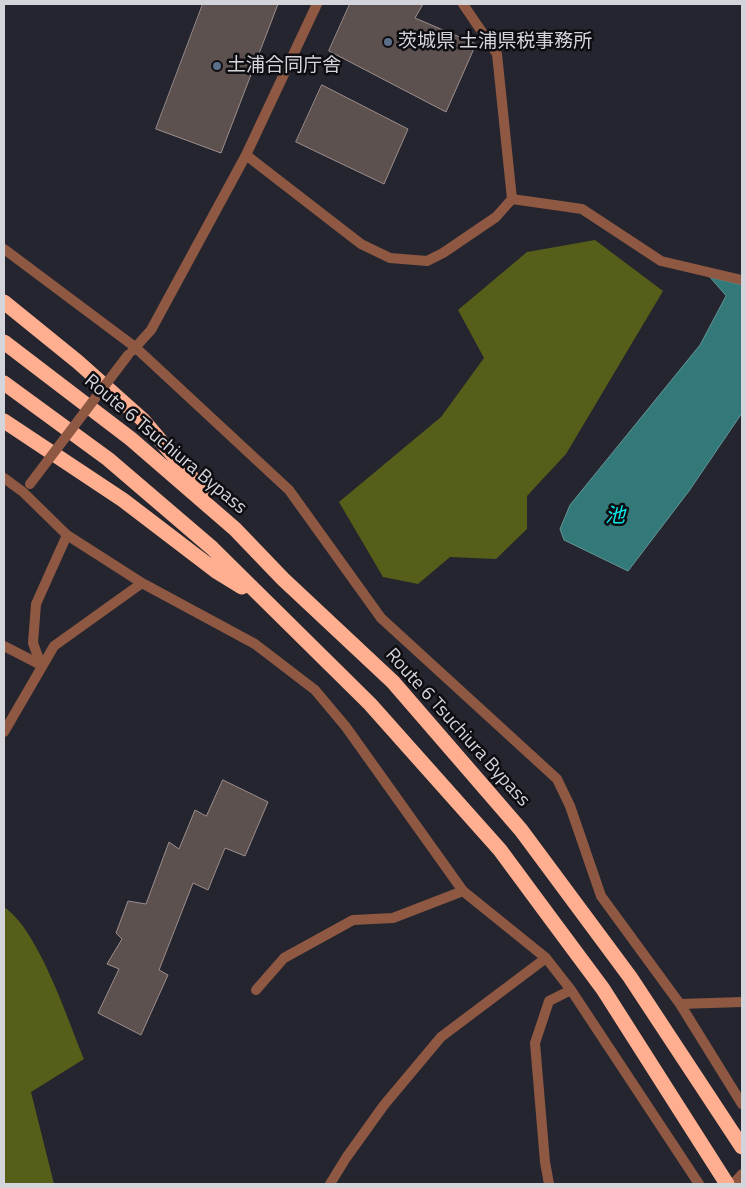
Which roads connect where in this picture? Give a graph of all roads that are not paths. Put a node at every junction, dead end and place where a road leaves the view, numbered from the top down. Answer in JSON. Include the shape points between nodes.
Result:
{"nodes":[{"id":1,"x":317,"y":4,"type":"edge"},
{"id":2,"x":463,"y":4,"type":"edge"},
{"id":3,"x":246,"y":155,"type":"junction"},
{"id":4,"x":512,"y":199,"type":"junction"},
{"id":5,"x":4,"y":249,"type":"edge"},
{"id":6,"x":742,"y":280,"type":"edge"},
{"id":7,"x":4,"y":302,"type":"edge"},
{"id":8,"x":4,"y":342,"type":"edge"},
{"id":9,"x":135,"y":347,"type":"junction"},
{"id":10,"x":4,"y":382,"type":"edge"},
{"id":11,"x":4,"y":421,"type":"edge"},
{"id":12,"x":4,"y":478,"type":"edge"},
{"id":13,"x":27,"y":488,"type":"junction"},
{"id":14,"x":234,"y":529,"type":"junction"},
{"id":15,"x":67,"y":535,"type":"junction"},
{"id":16,"x":142,"y":583,"type":"junction"},
{"id":17,"x":260,"y":598,"type":"junction"},
{"id":18,"x":4,"y":646,"type":"edge"},
{"id":19,"x":40,"y":665,"type":"junction"},
{"id":20,"x":4,"y":732,"type":"edge"},
{"id":21,"x":464,"y":891,"type":"junction"},
{"id":22,"x":546,"y":958,"type":"junction"},
{"id":23,"x":256,"y":990,"type":"dead end"},
{"id":24,"x":571,"y":990,"type":"junction"},
{"id":25,"x":742,"y":1002,"type":"edge"},
{"id":26,"x":680,"y":1004,"type":"junction"},
{"id":27,"x":742,"y":1104,"type":"edge"},
{"id":28,"x":742,"y":1147,"type":"edge"},
{"id":29,"x":742,"y":1174,"type":"edge"},
{"id":30,"x":330,"y":1184,"type":"edge"},
{"id":31,"x":549,"y":1184,"type":"edge"},
{"id":32,"x":699,"y":1184,"type":"edge"},
{"id":33,"x":727,"y":1184,"type":"edge"},
{"id":34,"x":733,"y":1184,"type":"edge"}],
"edges":[{"from":1,"to":3,"type":"street"},
{"from":2,"to":4,"type":"street","via":[[498,54]]},
{"from":3,"to":4,"type":"street","via":[[361,244],[390,258],[427,261],[496,217]]},
{"from":3,"to":9,"type":"street","via":[[151,330]]},
{"from":4,"to":6,"type":"street","via":[[582,209],[661,261]]},
{"from":5,"to":9,"type":"street"},
{"from":7,"to":14,"type":"highway","via":[[143,420]]},
{"from":8,"to":14,"type":"highway","name":"Route 6 Tsuchiura Bypass","via":[[131,440]]},
{"from":9,"to":13,"type":"street","bridge":true},
{"from":9,"to":26,"type":"street","via":[[289,490],[381,618],[556,780],[570,806],[601,896]]},
{"from":10,"to":17,"type":"highway","via":[[108,459],[212,548]]},
{"from":11,"to":17,"type":"highway","via":[[123,500],[216,571]]},
{"from":12,"to":13,"type":"street"},
{"from":13,"to":15,"type":"street"},
{"from":14,"to":28,"type":"highway","name":"Route 6 Tsuchiura Bypass","via":[[393,682],[521,830],[630,977]]},
{"from":15,"to":16,"type":"street"},
{"from":15,"to":19,"type":"street","via":[[36,604],[33,643]]},
{"from":16,"to":19,"type":"street","via":[[54,646]]},
{"from":16,"to":21,"type":"street","via":[[255,644],[315,690]]},
{"from":17,"to":33,"type":"highway","via":[[370,704],[500,850],[603,989]]},
{"from":18,"to":19,"type":"street"},
{"from":19,"to":20,"type":"street"},
{"from":21,"to":22,"type":"street"},
{"from":21,"to":23,"type":"street","via":[[393,918],[353,920],[284,958]]},
{"from":22,"to":24,"type":"street"},
{"from":22,"to":30,"type":"street","via":[[441,1037],[384,1106]]},
{"from":24,"to":31,"type":"street","via":[[548,1001],[535,1043]]},
{"from":24,"to":32,"type":"street"},
{"from":25,"to":26,"type":"street"},
{"from":26,"to":27,"type":"street"},
{"from":29,"to":34,"type":"street"}]}
